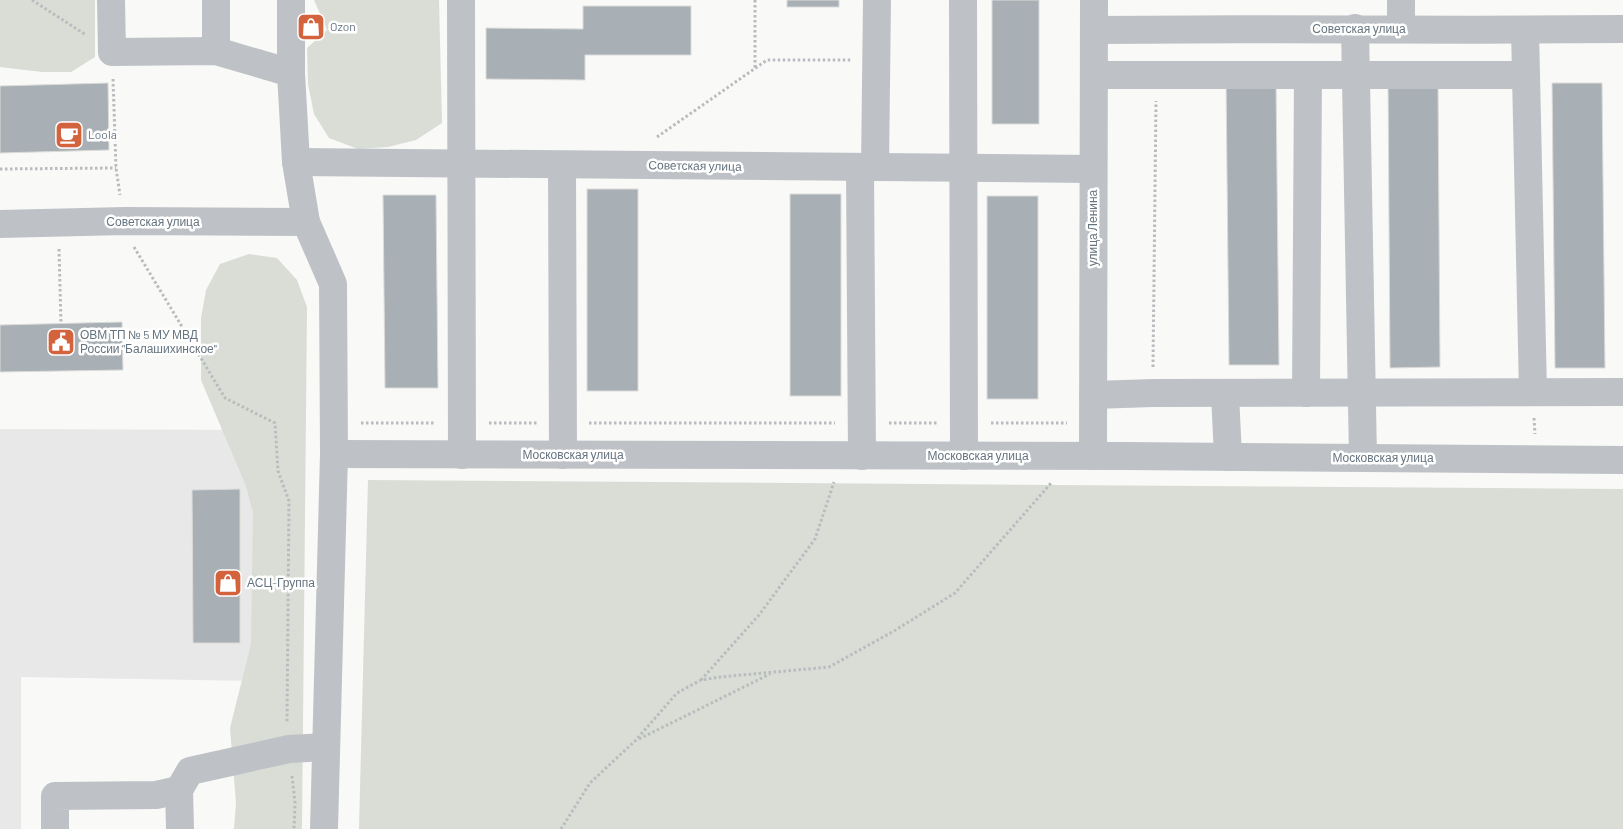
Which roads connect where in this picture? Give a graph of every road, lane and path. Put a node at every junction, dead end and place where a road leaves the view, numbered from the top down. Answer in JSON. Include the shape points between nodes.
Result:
{"nodes":[{"id":1,"x":32,"y":0,"type":"edge"},
{"id":2,"x":111,"y":0,"type":"edge"},
{"id":3,"x":216,"y":0,"type":"edge"},
{"id":4,"x":291,"y":0,"type":"edge"},
{"id":5,"x":461,"y":0,"type":"edge"},
{"id":6,"x":755,"y":0,"type":"edge"},
{"id":7,"x":877,"y":0,"type":"edge"},
{"id":8,"x":963,"y":0,"type":"edge"},
{"id":9,"x":1094,"y":0,"type":"edge"},
{"id":10,"x":1401,"y":0,"type":"edge"},
{"id":11,"x":1355,"y":28,"type":"junction"},
{"id":12,"x":1401,"y":29,"type":"junction"},
{"id":13,"x":1623,"y":29,"type":"edge"},
{"id":14,"x":1095,"y":30,"type":"junction"},
{"id":15,"x":1525,"y":30,"type":"junction"},
{"id":16,"x":216,"y":51,"type":"junction"},
{"id":17,"x":112,"y":52,"type":"junction"},
{"id":18,"x":877,"y":60,"type":"junction"},
{"id":19,"x":755,"y":68,"type":"junction"},
{"id":20,"x":292,"y":73,"type":"junction"},
{"id":21,"x":1355,"y":74,"type":"junction"},
{"id":22,"x":1094,"y":75,"type":"junction"},
{"id":23,"x":1156,"y":75,"type":"junction"},
{"id":24,"x":1308,"y":75,"type":"junction"},
{"id":25,"x":1526,"y":75,"type":"junction"},
{"id":26,"x":650,"y":142,"type":"dead end"},
{"id":27,"x":296,"y":162,"type":"junction"},
{"id":28,"x":461,"y":164,"type":"junction"},
{"id":29,"x":562,"y":164,"type":"junction"},
{"id":30,"x":868,"y":167,"type":"junction"},
{"id":31,"x":116,"y":168,"type":"junction"},
{"id":32,"x":962,"y":168,"type":"junction"},
{"id":33,"x":0,"y":169,"type":"edge"},
{"id":34,"x":1093,"y":169,"type":"junction"},
{"id":35,"x":125,"y":221,"type":"junction"},
{"id":36,"x":306,"y":222,"type":"junction"},
{"id":37,"x":0,"y":224,"type":"edge"},
{"id":38,"x":59,"y":249,"type":"dead end"},
{"id":39,"x":61,"y":324,"type":"dead end"},
{"id":40,"x":1533,"y":392,"type":"junction"},
{"id":41,"x":1623,"y":392,"type":"edge"},
{"id":42,"x":1153,"y":393,"type":"junction"},
{"id":43,"x":1306,"y":393,"type":"junction"},
{"id":44,"x":1361,"y":393,"type":"junction"},
{"id":45,"x":1225,"y":394,"type":"junction"},
{"id":46,"x":1093,"y":396,"type":"junction"},
{"id":47,"x":354,"y":423,"type":"dead end"},
{"id":48,"x":461,"y":423,"type":"junction"},
{"id":49,"x":563,"y":423,"type":"junction"},
{"id":50,"x":862,"y":423,"type":"junction"},
{"id":51,"x":964,"y":423,"type":"junction"},
{"id":52,"x":1093,"y":423,"type":"junction"},
{"id":53,"x":334,"y":454,"type":"junction"},
{"id":54,"x":462,"y":455,"type":"junction"},
{"id":55,"x":563,"y":455,"type":"junction"},
{"id":56,"x":852,"y":456,"type":"junction"},
{"id":57,"x":964,"y":456,"type":"junction"},
{"id":58,"x":1081,"y":456,"type":"junction"},
{"id":59,"x":1228,"y":457,"type":"junction"},
{"id":60,"x":1363,"y":458,"type":"junction"},
{"id":61,"x":1536,"y":459,"type":"junction"},
{"id":62,"x":1623,"y":460,"type":"edge"},
{"id":63,"x":772,"y":673,"type":"junction"},
{"id":64,"x":701,"y":680,"type":"junction"},
{"id":65,"x":636,"y":740,"type":"junction"},
{"id":66,"x":326,"y":748,"type":"junction"},
{"id":67,"x":289,"y":749,"type":"junction"},
{"id":68,"x":179,"y":790,"type":"junction"},
{"id":69,"x":54,"y":829,"type":"edge"},
{"id":70,"x":180,"y":829,"type":"edge"},
{"id":71,"x":294,"y":829,"type":"edge"},
{"id":72,"x":324,"y":829,"type":"edge"},
{"id":73,"x":561,"y":829,"type":"edge"}],
"edges":[{"from":1,"to":17,"type":"path"},
{"from":2,"to":17,"type":"street"},
{"from":3,"to":16,"type":"street"},
{"from":4,"to":20,"type":"street"},
{"from":5,"to":28,"type":"street"},
{"from":6,"to":19,"type":"path"},
{"from":7,"to":18,"type":"street"},
{"from":8,"to":32,"type":"street"},
{"from":9,"to":14,"type":"street","name":"улица Ленина"},
{"from":10,"to":12,"type":"street"},
{"from":11,"to":12,"type":"street","name":"Советская улица"},
{"from":11,"to":14,"type":"street","name":"Советская улица"},
{"from":11,"to":21,"type":"street"},
{"from":12,"to":15,"type":"street","name":"Советская улица"},
{"from":13,"to":15,"type":"street","name":"Советская улица"},
{"from":14,"to":22,"type":"street","name":"улица Ленина"},
{"from":15,"to":25,"type":"street"},
{"from":16,"to":17,"type":"street"},
{"from":16,"to":20,"type":"street"},
{"from":17,"to":31,"type":"path"},
{"from":18,"to":19,"type":"path","via":[[767,60]]},
{"from":18,"to":30,"type":"street"},
{"from":19,"to":26,"type":"path"},
{"from":20,"to":27,"type":"street"},
{"from":21,"to":24,"type":"street"},
{"from":21,"to":25,"type":"street"},
{"from":21,"to":44,"type":"street"},
{"from":22,"to":23,"type":"street"},
{"from":22,"to":34,"type":"street","name":"улица Ленина"},
{"from":23,"to":24,"type":"street"},
{"from":23,"to":42,"type":"path"},
{"from":24,"to":43,"type":"street"},
{"from":25,"to":40,"type":"street"},
{"from":27,"to":28,"type":"street","name":"Советская улица"},
{"from":27,"to":36,"type":"street"},
{"from":28,"to":29,"type":"street","name":"Советская улица"},
{"from":28,"to":48,"type":"street"},
{"from":29,"to":30,"type":"street","name":"Советская улица"},
{"from":29,"to":49,"type":"street"},
{"from":30,"to":32,"type":"street","name":"Советская улица"},
{"from":30,"to":50,"type":"street"},
{"from":31,"to":33,"type":"path"},
{"from":31,"to":35,"type":"path"},
{"from":32,"to":34,"type":"street","name":"Советская улица"},
{"from":32,"to":51,"type":"street"},
{"from":34,"to":46,"type":"street","name":"улица Ленина"},
{"from":35,"to":36,"type":"street","name":"Советская улица"},
{"from":35,"to":37,"type":"street","name":"Советская улица"},
{"from":35,"to":67,"type":"path","via":[[134,247],[225,398],[275,423],[278,471],[289,501],[286,713]]},
{"from":36,"to":53,"type":"street","via":[[333,284]]},
{"from":38,"to":39,"type":"path"},
{"from":40,"to":41,"type":"street"},
{"from":40,"to":44,"type":"street"},
{"from":40,"to":61,"type":"path"},
{"from":42,"to":45,"type":"street"},
{"from":42,"to":46,"type":"street"},
{"from":43,"to":44,"type":"street"},
{"from":43,"to":45,"type":"street"},
{"from":44,"to":60,"type":"street"},
{"from":45,"to":59,"type":"street"},
{"from":46,"to":52,"type":"street","name":"улица Ленина"},
{"from":47,"to":48,"type":"path"},
{"from":48,"to":49,"type":"path"},
{"from":48,"to":54,"type":"street"},
{"from":49,"to":50,"type":"path"},
{"from":49,"to":55,"type":"street"},
{"from":50,"to":51,"type":"path"},
{"from":50,"to":56,"type":"street"},
{"from":51,"to":52,"type":"path"},
{"from":51,"to":57,"type":"street"},
{"from":52,"to":58,"type":"street","name":"улица Ленина"},
{"from":53,"to":54,"type":"street","name":"Московская улица"},
{"from":53,"to":66,"type":"street"},
{"from":54,"to":55,"type":"street","name":"Московская улица"},
{"from":55,"to":56,"type":"street","name":"Московская улица"},
{"from":56,"to":57,"type":"street","name":"Московская улица"},
{"from":56,"to":64,"type":"path","via":[[815,539],[759,615]]},
{"from":57,"to":58,"type":"street","name":"Московская улица"},
{"from":58,"to":59,"type":"street","name":"Московская улица"},
{"from":58,"to":63,"type":"path","via":[[1045,491],[955,593],[829,667]]},
{"from":59,"to":60,"type":"street","name":"Московская улица"},
{"from":60,"to":61,"type":"street","name":"Московская улица"},
{"from":61,"to":62,"type":"street","name":"Московская улица"},
{"from":63,"to":64,"type":"path"},
{"from":63,"to":65,"type":"path"},
{"from":64,"to":65,"type":"path","via":[[677,693]]},
{"from":65,"to":73,"type":"path","via":[[590,783]]},
{"from":66,"to":67,"type":"street"},
{"from":66,"to":72,"type":"street"},
{"from":67,"to":68,"type":"street","via":[[190,772]]},
{"from":67,"to":71,"type":"path","via":[[295,803]]},
{"from":68,"to":69,"type":"street","via":[[156,795],[54,796]]},
{"from":68,"to":70,"type":"street"}]}
